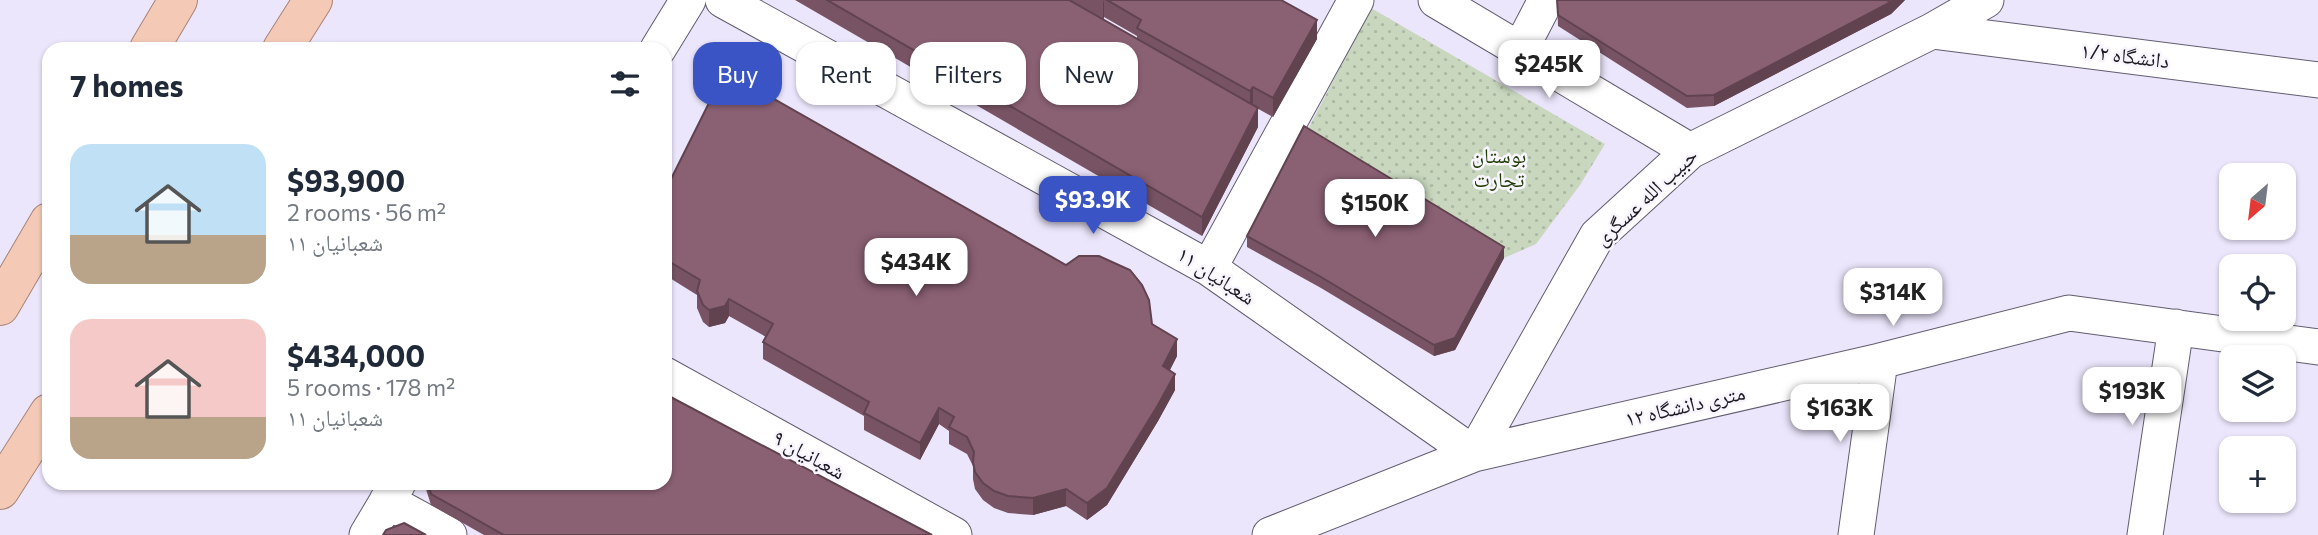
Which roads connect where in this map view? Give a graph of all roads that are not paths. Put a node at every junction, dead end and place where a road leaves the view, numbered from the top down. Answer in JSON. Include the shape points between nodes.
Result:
{"nodes":[{"id":1,"x":178,"y":0,"type":"edge"},
{"id":2,"x":313,"y":0,"type":"edge"},
{"id":3,"x":688,"y":0,"type":"edge"},
{"id":4,"x":723,"y":0,"type":"edge"},
{"id":5,"x":1356,"y":0,"type":"edge"},
{"id":6,"x":1436,"y":0,"type":"edge"},
{"id":7,"x":1546,"y":0,"type":"edge"},
{"id":8,"x":1986,"y":0,"type":"edge"},
{"id":9,"x":1932,"y":31,"type":"junction"},
{"id":10,"x":153,"y":42,"type":"edge"},
{"id":11,"x":286,"y":42,"type":"edge"},
{"id":12,"x":662,"y":42,"type":"edge"},
{"id":13,"x":1520,"y":50,"type":"junction"},
{"id":14,"x":2318,"y":80,"type":"edge"},
{"id":15,"x":1690,"y":151,"type":"junction"},
{"id":16,"x":42,"y":234,"type":"edge"},
{"id":17,"x":1209,"y":268,"type":"junction"},
{"id":18,"x":0,"y":306,"type":"edge"},
{"id":19,"x":2176,"y":327,"type":"junction"},
{"id":20,"x":2318,"y":347,"type":"edge"},
{"id":21,"x":1880,"y":360,"type":"junction"},
{"id":22,"x":672,"y":379,"type":"edge"},
{"id":23,"x":42,"y":425,"type":"edge"},
{"id":24,"x":1474,"y":454,"type":"junction"},
{"id":25,"x":0,"y":490,"type":"edge"},
{"id":26,"x":393,"y":492,"type":"edge"},
{"id":27,"x":367,"y":535,"type":"edge"},
{"id":28,"x":449,"y":535,"type":"edge"},
{"id":29,"x":954,"y":535,"type":"edge"},
{"id":30,"x":1270,"y":535,"type":"edge"},
{"id":31,"x":1856,"y":535,"type":"edge"},
{"id":32,"x":2145,"y":535,"type":"edge"}],
"edges":[{"from":1,"to":10,"type":"highway"},
{"from":2,"to":11,"type":"highway"},
{"from":3,"to":12,"type":"street"},
{"from":4,"to":17,"type":"street","name":"شعبانیان ۱۱"},
{"from":5,"to":17,"type":"street"},
{"from":6,"to":13,"type":"street"},
{"from":7,"to":13,"type":"street"},
{"from":8,"to":9,"type":"street","name":"حبیب الله عسگری"},
{"from":9,"to":14,"type":"street","name":"دانشگاه ۱/۲"},
{"from":9,"to":15,"type":"street","name":"حبیب الله عسگری"},
{"from":13,"to":15,"type":"street"},
{"from":15,"to":24,"type":"street","name":"حبیب الله عسگری","via":[[1597,236]]},
{"from":16,"to":18,"type":"highway"},
{"from":17,"to":24,"type":"street","name":"شعبانیان ۱۱"},
{"from":19,"to":20,"type":"street","name":"۱۲ متری دانشگاه"},
{"from":19,"to":21,"type":"street","name":"۱۲ متری دانشگاه","via":[[2069,313]]},
{"from":19,"to":32,"type":"street"},
{"from":21,"to":24,"type":"street","name":"۱۲ متری دانشگاه"},
{"from":21,"to":31,"type":"street"},
{"from":22,"to":29,"type":"street","name":"شعبانیان ۹"},
{"from":23,"to":25,"type":"highway"},
{"from":24,"to":30,"type":"street","name":"۱۲ متری دانشگاه"},
{"from":26,"to":27,"type":"street"},
{"from":26,"to":28,"type":"street"}]}
